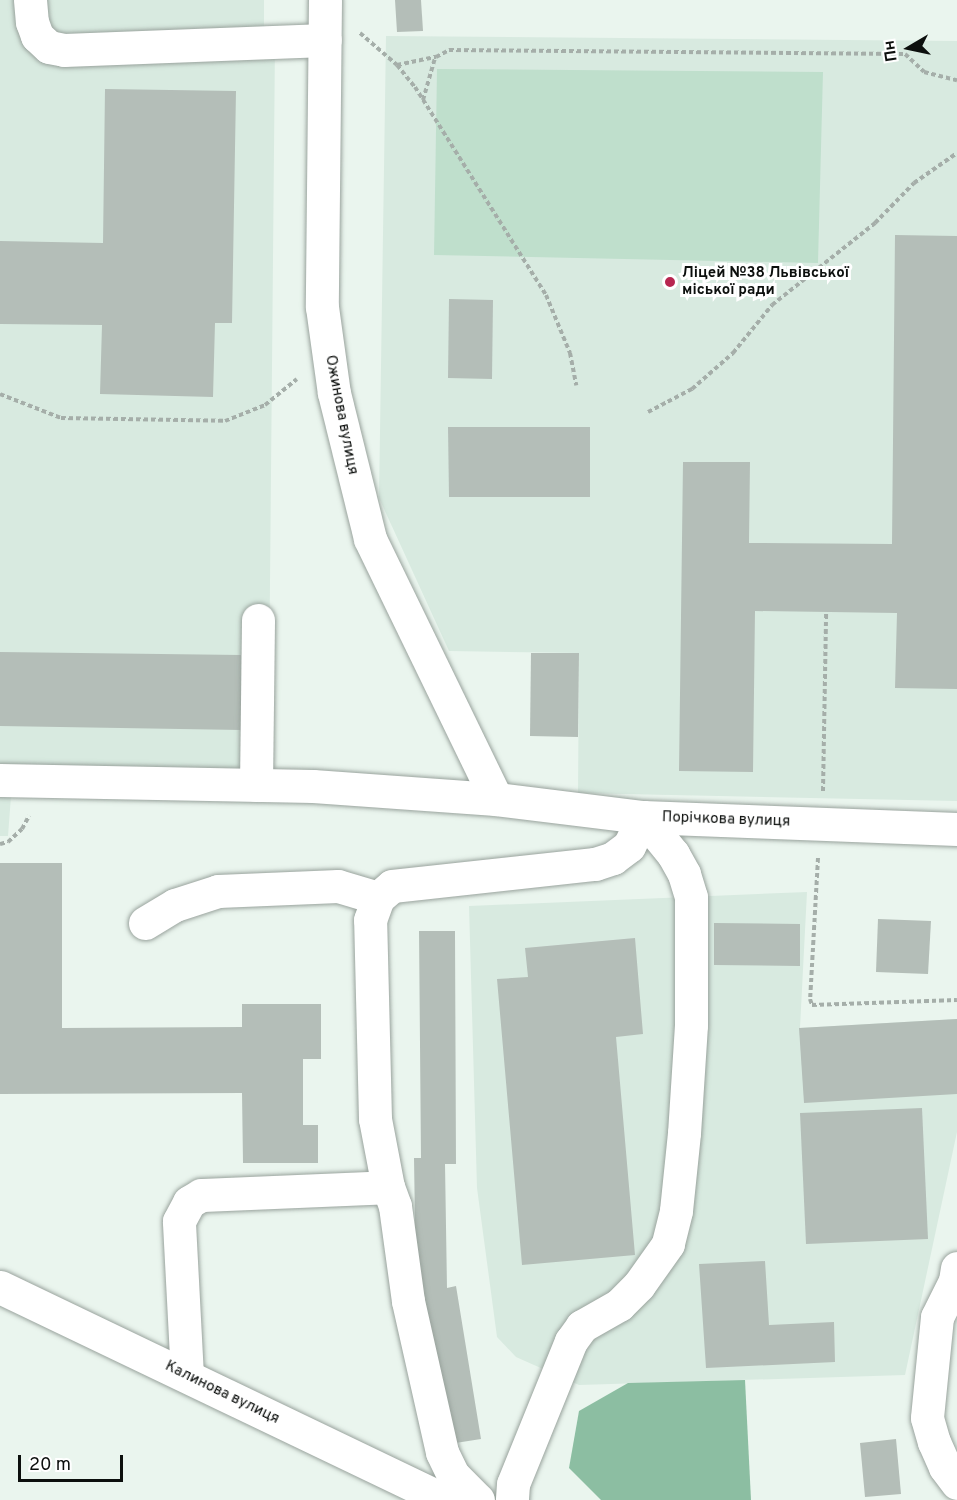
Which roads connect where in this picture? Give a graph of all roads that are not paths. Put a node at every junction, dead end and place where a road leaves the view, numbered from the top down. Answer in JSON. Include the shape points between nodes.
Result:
{"nodes":[{"id":1,"x":30,"y":0,"type":"edge"},
{"id":2,"x":325,"y":3,"type":"edge"},
{"id":3,"x":325,"y":40,"type":"junction"},
{"id":4,"x":258,"y":620,"type":"dead end"},
{"id":5,"x":0,"y":780,"type":"edge"},
{"id":6,"x":256,"y":785,"type":"junction"},
{"id":7,"x":496,"y":799,"type":"junction"},
{"id":8,"x":643,"y":817,"type":"junction"},
{"id":9,"x":957,"y":829,"type":"edge"},
{"id":10,"x":378,"y":898,"type":"junction"},
{"id":11,"x":146,"y":923,"type":"dead end"},
{"id":12,"x":388,"y":1187,"type":"junction"},
{"id":13,"x":956,"y":1277,"type":"edge"},
{"id":14,"x":0,"y":1287,"type":"edge"},
{"id":15,"x":187,"y":1377,"type":"junction"},
{"id":16,"x":957,"y":1483,"type":"edge"},
{"id":17,"x":444,"y":1500,"type":"edge"},
{"id":18,"x":478,"y":1500,"type":"edge"},
{"id":19,"x":512,"y":1500,"type":"edge"}],
"edges":[{"from":1,"to":3,"type":"street","via":[[37,36],[49,47],[64,50]]},
{"from":2,"to":3,"type":"street","name":"Ожинова вулиця"},
{"from":3,"to":7,"type":"street","name":"Ожинова вулиця","via":[[322,307],[337,404],[370,539]]},
{"from":4,"to":6,"type":"street"},
{"from":5,"to":6,"type":"street","name":"Порічкова вулиця"},
{"from":6,"to":7,"type":"street","name":"Порічкова вулиця"},
{"from":7,"to":8,"type":"street","name":"Порічкова вулиця"},
{"from":8,"to":9,"type":"street","name":"Порічкова вулиця"},
{"from":8,"to":10,"type":"street","via":[[629,846],[613,858],[595,864],[392,885]]},
{"from":8,"to":19,"type":"street","via":[[673,854],[691,897],[692,1025],[675,1210],[668,1244],[639,1285],[619,1305],[582,1326],[571,1341],[513,1484]]},
{"from":10,"to":11,"type":"street","via":[[338,886],[218,891],[174,905]]},
{"from":10,"to":12,"type":"street","via":[[370,920],[375,1119]]},
{"from":12,"to":15,"type":"street","via":[[201,1195],[189,1202],[178,1221]]},
{"from":12,"to":18,"type":"street","via":[[395,1206],[408,1301],[442,1452],[453,1475]]},
{"from":13,"to":16,"type":"street","via":[[937,1317],[927,1418],[933,1442]]},
{"from":14,"to":15,"type":"street","name":"Калинова вулиця"},
{"from":15,"to":17,"type":"street","name":"Калинова вулиця"}]}
